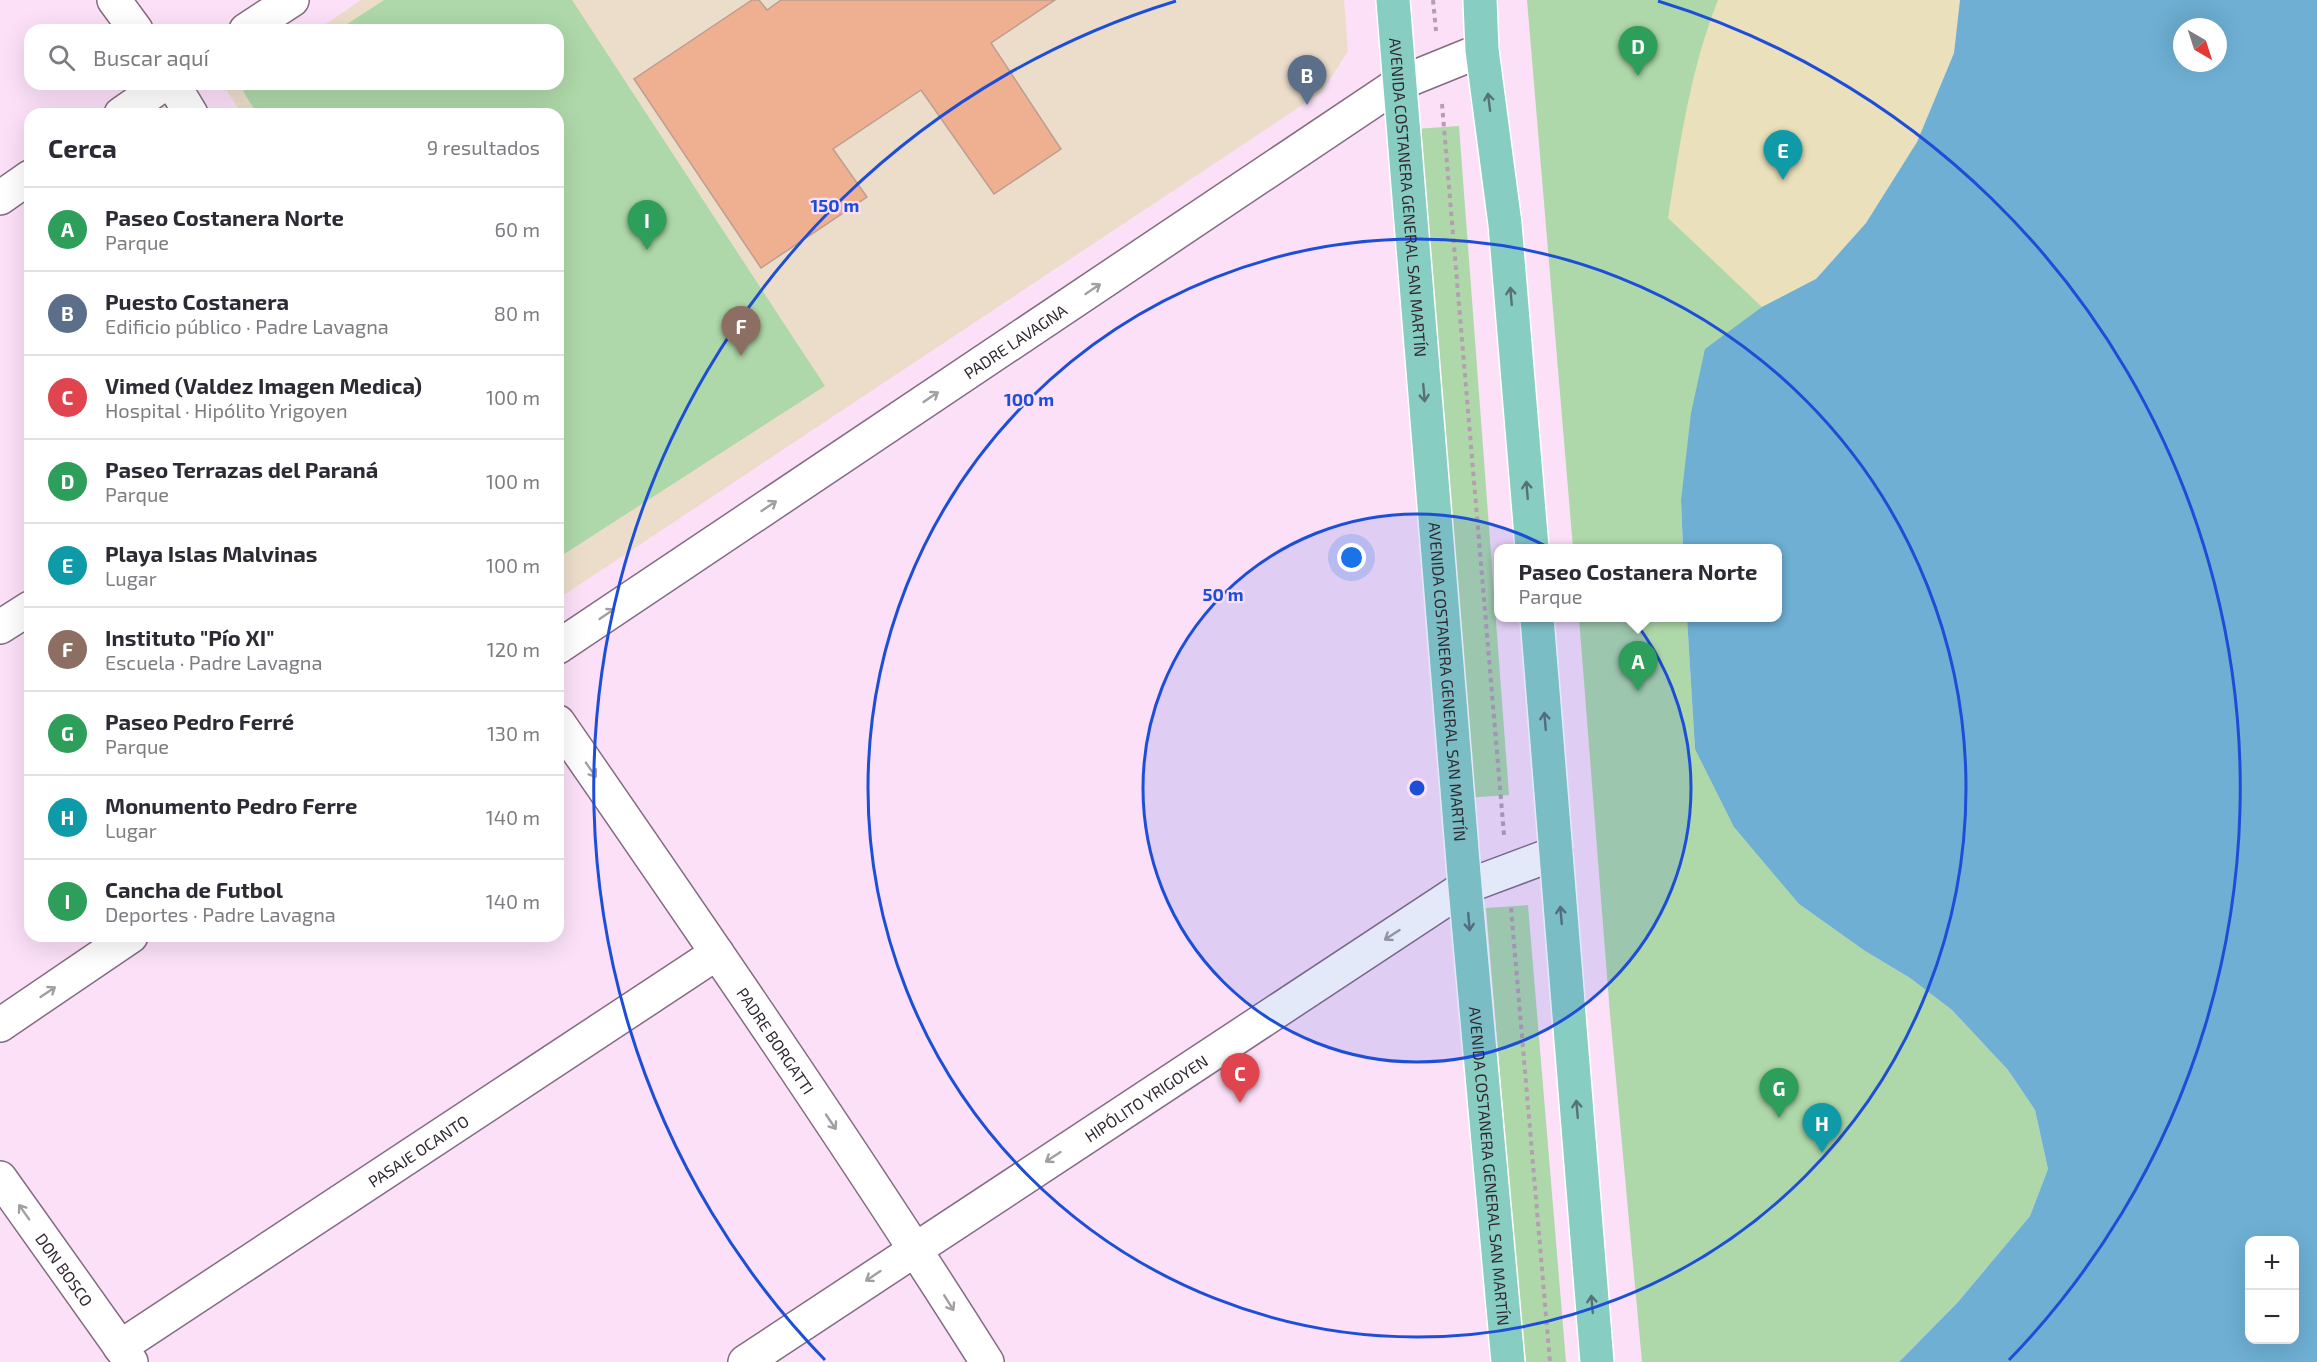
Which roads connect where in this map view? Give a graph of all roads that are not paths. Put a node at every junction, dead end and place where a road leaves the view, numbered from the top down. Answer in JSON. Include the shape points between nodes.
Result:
{"nodes":[{"id":1,"x":114,"y":0,"type":"edge"},
{"id":2,"x":292,"y":0,"type":"edge"},
{"id":3,"x":1393,"y":0,"type":"edge"},
{"id":4,"x":1480,"y":0,"type":"edge"},
{"id":5,"x":132,"y":24,"type":"edge"},
{"id":6,"x":255,"y":24,"type":"edge"},
{"id":7,"x":1482,"y":50,"type":"junction"},
{"id":8,"x":1398,"y":84,"type":"junction"},
{"id":9,"x":155,"y":90,"type":"edge"},
{"id":10,"x":177,"y":90,"type":"edge"},
{"id":11,"x":130,"y":108,"type":"edge"},
{"id":12,"x":187,"y":108,"type":"edge"},
{"id":13,"x":24,"y":181,"type":"edge"},
{"id":14,"x":0,"y":198,"type":"edge"},
{"id":15,"x":1532,"y":544,"type":"edge"},
{"id":16,"x":24,"y":612,"type":"edge"},
{"id":17,"x":1537,"y":622,"type":"edge"},
{"id":18,"x":0,"y":627,"type":"edge"},
{"id":19,"x":564,"y":643,"type":"edge"},
{"id":20,"x":564,"y":731,"type":"edge"},
{"id":21,"x":1556,"y":853,"type":"junction"},
{"id":22,"x":1465,"y":887,"type":"junction"},
{"id":23,"x":122,"y":942,"type":"edge"},
{"id":24,"x":717,"y":953,"type":"junction"},
{"id":25,"x":0,"y":1025,"type":"edge"},
{"id":26,"x":0,"y":1178,"type":"edge"},
{"id":27,"x":915,"y":1248,"type":"junction"},
{"id":28,"x":125,"y":1354,"type":"edge"},
{"id":29,"x":745,"y":1362,"type":"edge"},
{"id":30,"x":987,"y":1362,"type":"edge"},
{"id":31,"x":1508,"y":1362,"type":"edge"},
{"id":32,"x":1597,"y":1362,"type":"edge"}],
"edges":[{"from":1,"to":5,"type":"street"},
{"from":2,"to":6,"type":"street"},
{"from":3,"to":8,"type":"main road","name":"AVENIDA COSTANERA GENERAL SAN MARTÍN"},
{"from":4,"to":7,"type":"main road"},
{"from":7,"to":8,"type":"street","name":"PADRE LAVAGNA"},
{"from":15,"to":7,"type":"main road","one_way":true,"via":[[1505,224]]},
{"from":19,"to":8,"type":"street","name":"PADRE LAVAGNA","one_way":true},
{"from":8,"to":22,"type":"main road","name":"AVENIDA COSTANERA GENERAL SAN MARTÍN","one_way":true},
{"from":9,"to":11,"type":"street"},
{"from":10,"to":12,"type":"street"},
{"from":13,"to":14,"type":"street"},
{"from":16,"to":18,"type":"street"},
{"from":21,"to":17,"type":"main road","one_way":true},
{"from":20,"to":24,"type":"street","name":"PADRE BORGATTI","one_way":true},
{"from":21,"to":22,"type":"street","name":"HIPÓLITO YRIGOYEN"},
{"from":32,"to":21,"type":"main road","one_way":true},
{"from":22,"to":27,"type":"street","name":"HIPÓLITO YRIGOYEN","one_way":true},
{"from":22,"to":31,"type":"main road","name":"AVENIDA COSTANERA GENERAL SAN MARTÍN","one_way":true},
{"from":25,"to":23,"type":"street","one_way":true},
{"from":24,"to":27,"type":"street","name":"PADRE BORGATTI","one_way":true},
{"from":24,"to":28,"type":"street","name":"PASAJE OCANTO"},
{"from":28,"to":26,"type":"street","name":"DON BOSCO","one_way":true},
{"from":27,"to":29,"type":"street","name":"HIPÓLITO YRIGOYEN","one_way":true},
{"from":27,"to":30,"type":"street","name":"PADRE BORGATTI","one_way":true}]}
